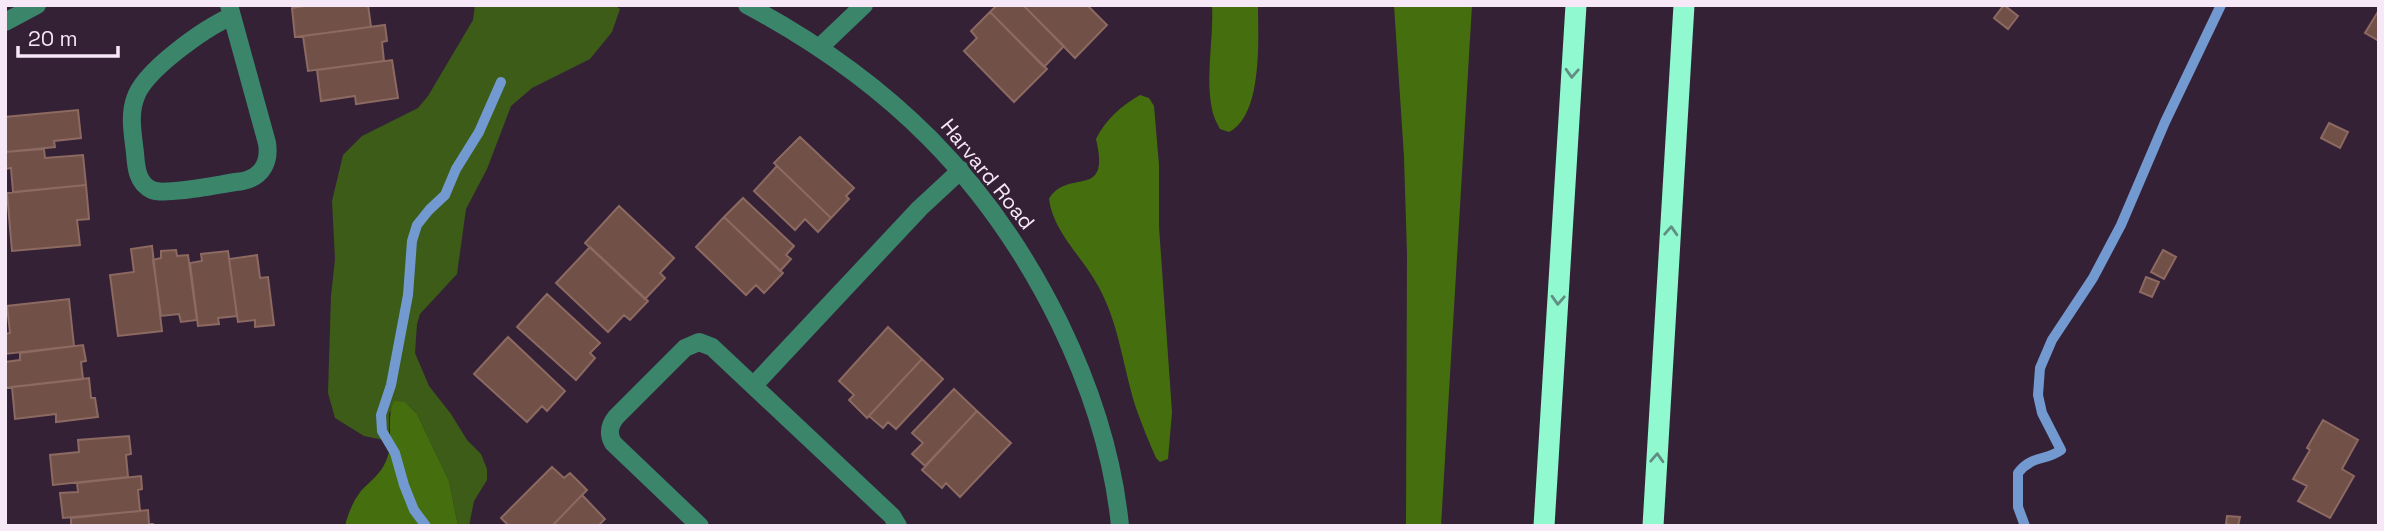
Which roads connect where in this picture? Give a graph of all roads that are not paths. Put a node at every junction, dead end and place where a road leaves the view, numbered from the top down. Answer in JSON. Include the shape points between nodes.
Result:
{"nodes":[{"id":1,"x":37,"y":5,"type":"edge"},
{"id":2,"x":747,"y":5,"type":"edge"},
{"id":3,"x":864,"y":5,"type":"edge"},
{"id":4,"x":1576,"y":5,"type":"edge"},
{"id":5,"x":1684,"y":5,"type":"edge"},
{"id":6,"x":230,"y":11,"type":"edge"},
{"id":7,"x":5,"y":22,"type":"edge"},
{"id":8,"x":820,"y":47,"type":"junction"},
{"id":9,"x":961,"y":170,"type":"junction"},
{"id":10,"x":754,"y":385,"type":"junction"},
{"id":11,"x":700,"y":526,"type":"edge"},
{"id":12,"x":898,"y":526,"type":"edge"},
{"id":13,"x":1120,"y":526,"type":"edge"},
{"id":14,"x":1544,"y":526,"type":"edge"},
{"id":15,"x":1653,"y":526,"type":"edge"}],
"edges":[{"from":1,"to":7,"type":"street"},
{"from":2,"to":8,"type":"street","name":"Harvard Road"},
{"from":3,"to":8,"type":"street"},
{"from":4,"to":14,"type":"highway","one_way":true},
{"from":15,"to":5,"type":"highway","one_way":true},
{"from":6,"to":6,"type":"street","via":[[267,144],[265,166],[243,181],[150,189],[137,169],[132,112],[138,91],[183,47]]},
{"from":8,"to":9,"type":"street","name":"Harvard Road","via":[[912,120]]},
{"from":9,"to":10,"type":"street"},
{"from":9,"to":13,"type":"street","name":"Harvard Road","via":[[1016,243],[1070,345],[1107,447]]},
{"from":10,"to":11,"type":"street","via":[[709,345],[695,342],[611,424],[613,443]]},
{"from":10,"to":12,"type":"street"}]}
